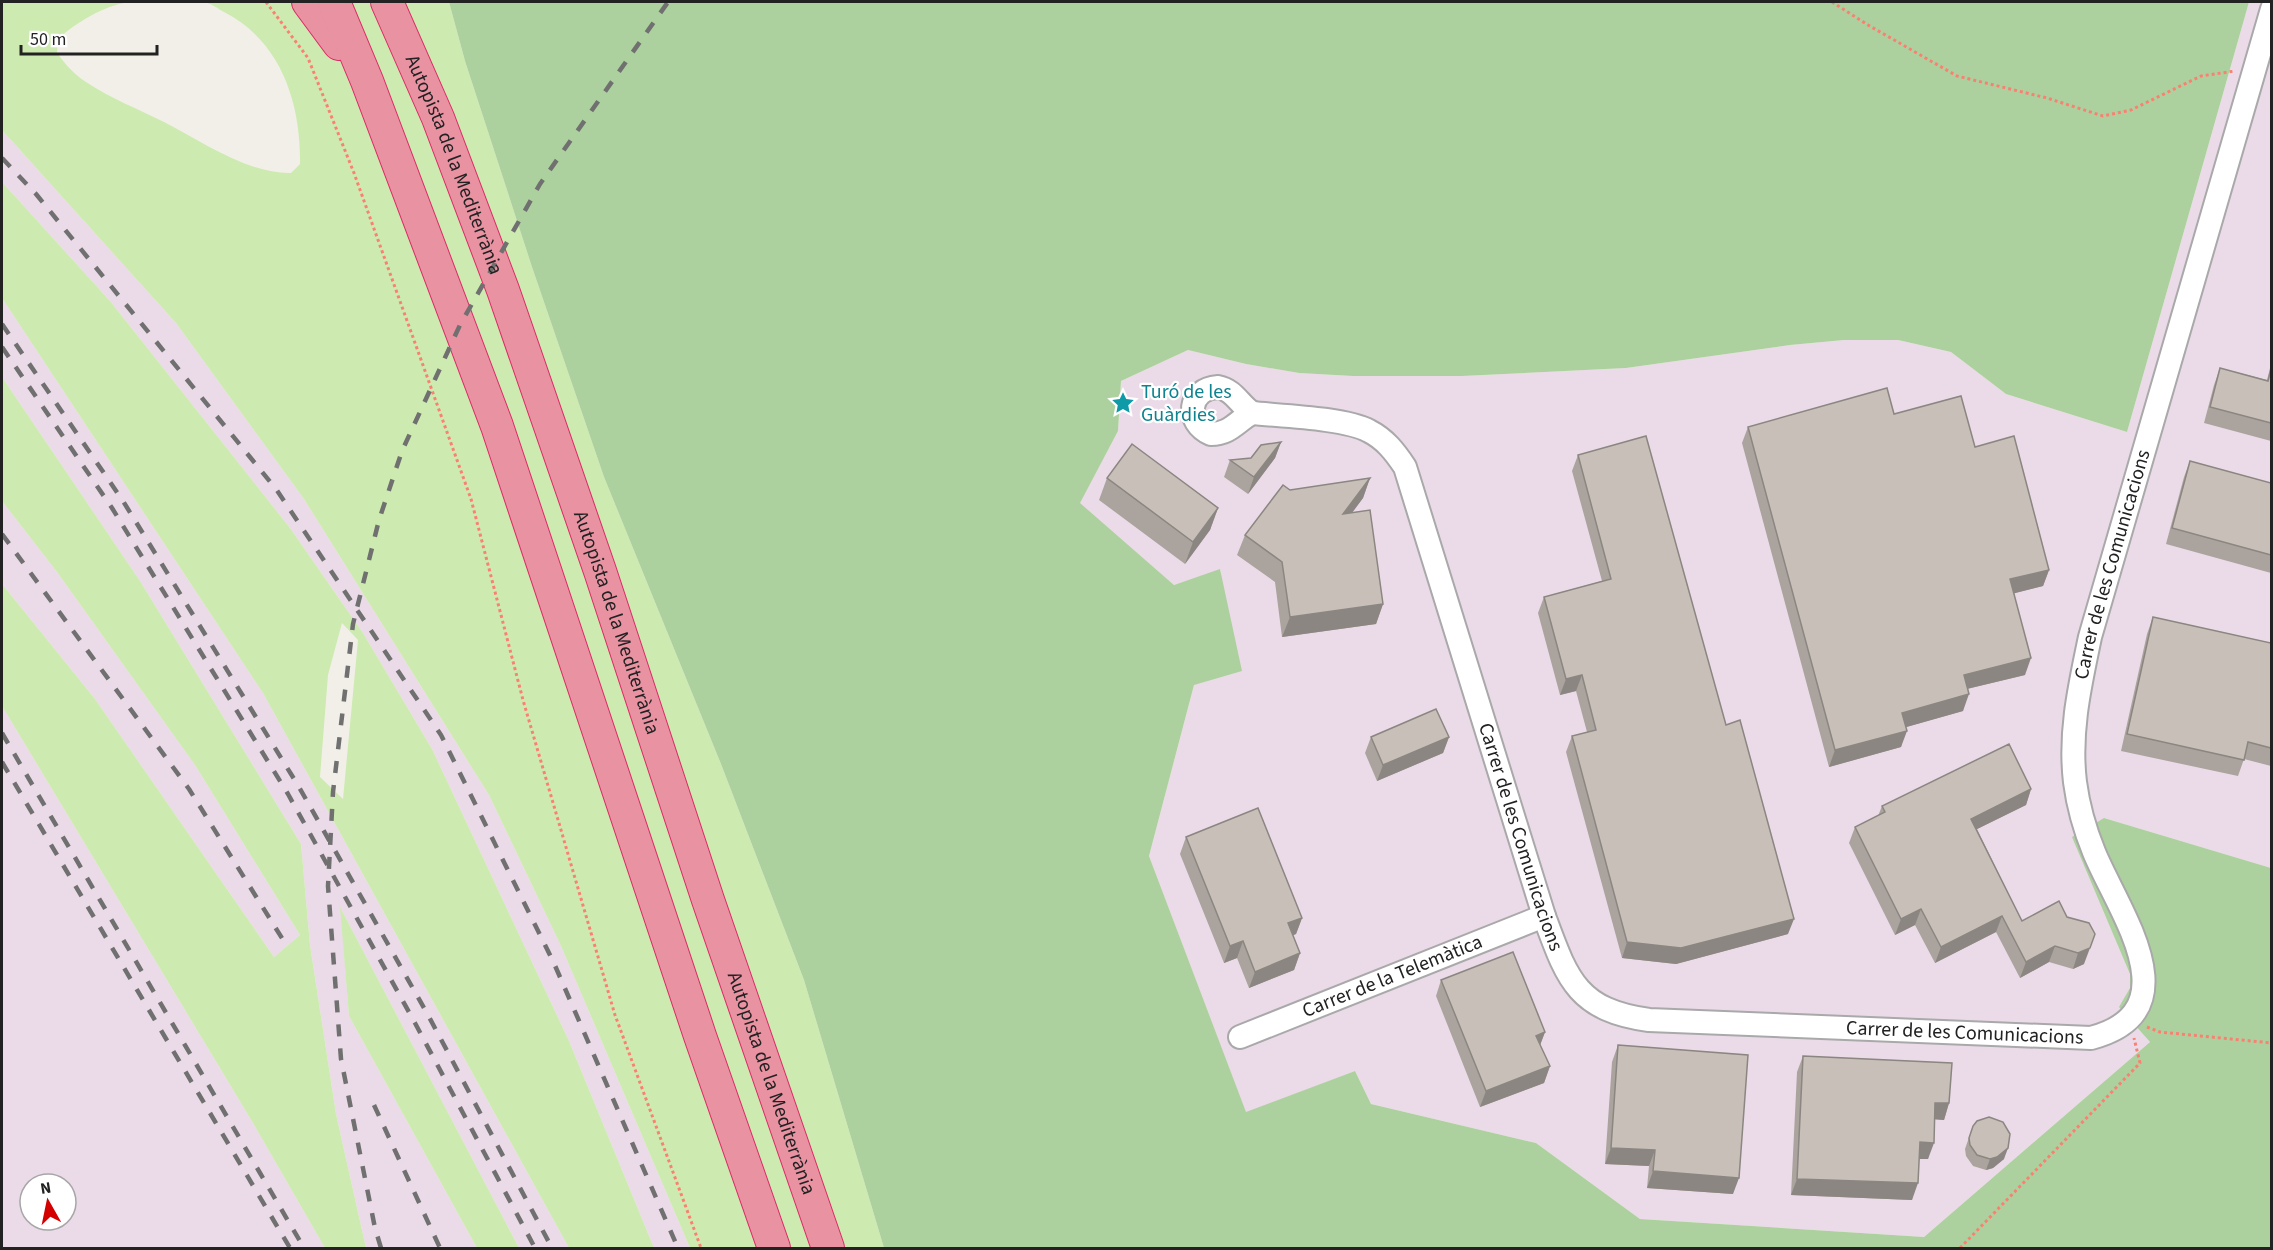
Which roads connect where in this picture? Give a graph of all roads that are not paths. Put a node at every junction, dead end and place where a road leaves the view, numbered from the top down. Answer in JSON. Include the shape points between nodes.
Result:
{"nodes":[{"id":1,"x":308,"y":2,"type":"edge"},
{"id":2,"x":334,"y":2,"type":"edge"},
{"id":3,"x":387,"y":2,"type":"edge"},
{"id":4,"x":402,"y":2,"type":"edge"},
{"id":5,"x":2271,"y":9,"type":"edge"},
{"id":6,"x":367,"y":81,"type":"junction"},
{"id":7,"x":438,"y":118,"type":"junction"},
{"id":8,"x":1252,"y":413,"type":"dead end"},
{"id":9,"x":1544,"y":916,"type":"junction"},
{"id":10,"x":1239,"y":1037,"type":"dead end"},
{"id":11,"x":774,"y":1248,"type":"edge"},
{"id":12,"x":828,"y":1248,"type":"edge"}],
"edges":[{"from":1,"to":6,"type":"highway"},
{"from":2,"to":6,"type":"highway"},
{"from":3,"to":7,"type":"highway","name":"Autopista de la Mediterrània"},
{"from":4,"to":7,"type":"highway"},
{"from":5,"to":9,"type":"street","name":"Carrer de les Comunicacions","via":[[2094,626],[2077,703],[2074,756],[2080,806],[2094,852],[2145,971],[2143,996],[2129,1019],[2119,1028],[2091,1038],[1633,1018],[1599,1006],[1573,983]]},
{"from":6,"to":11,"type":"highway","via":[[497,426]]},
{"from":7,"to":12,"type":"highway","name":"Autopista de la Mediterrània","via":[[503,290],[600,571]]},
{"from":8,"to":9,"type":"street","name":"Carrer de les Comunicacions","via":[[1366,429],[1394,450],[1405,467]]},
{"from":9,"to":10,"type":"street","name":"Carrer de la Telemàtica"}]}
